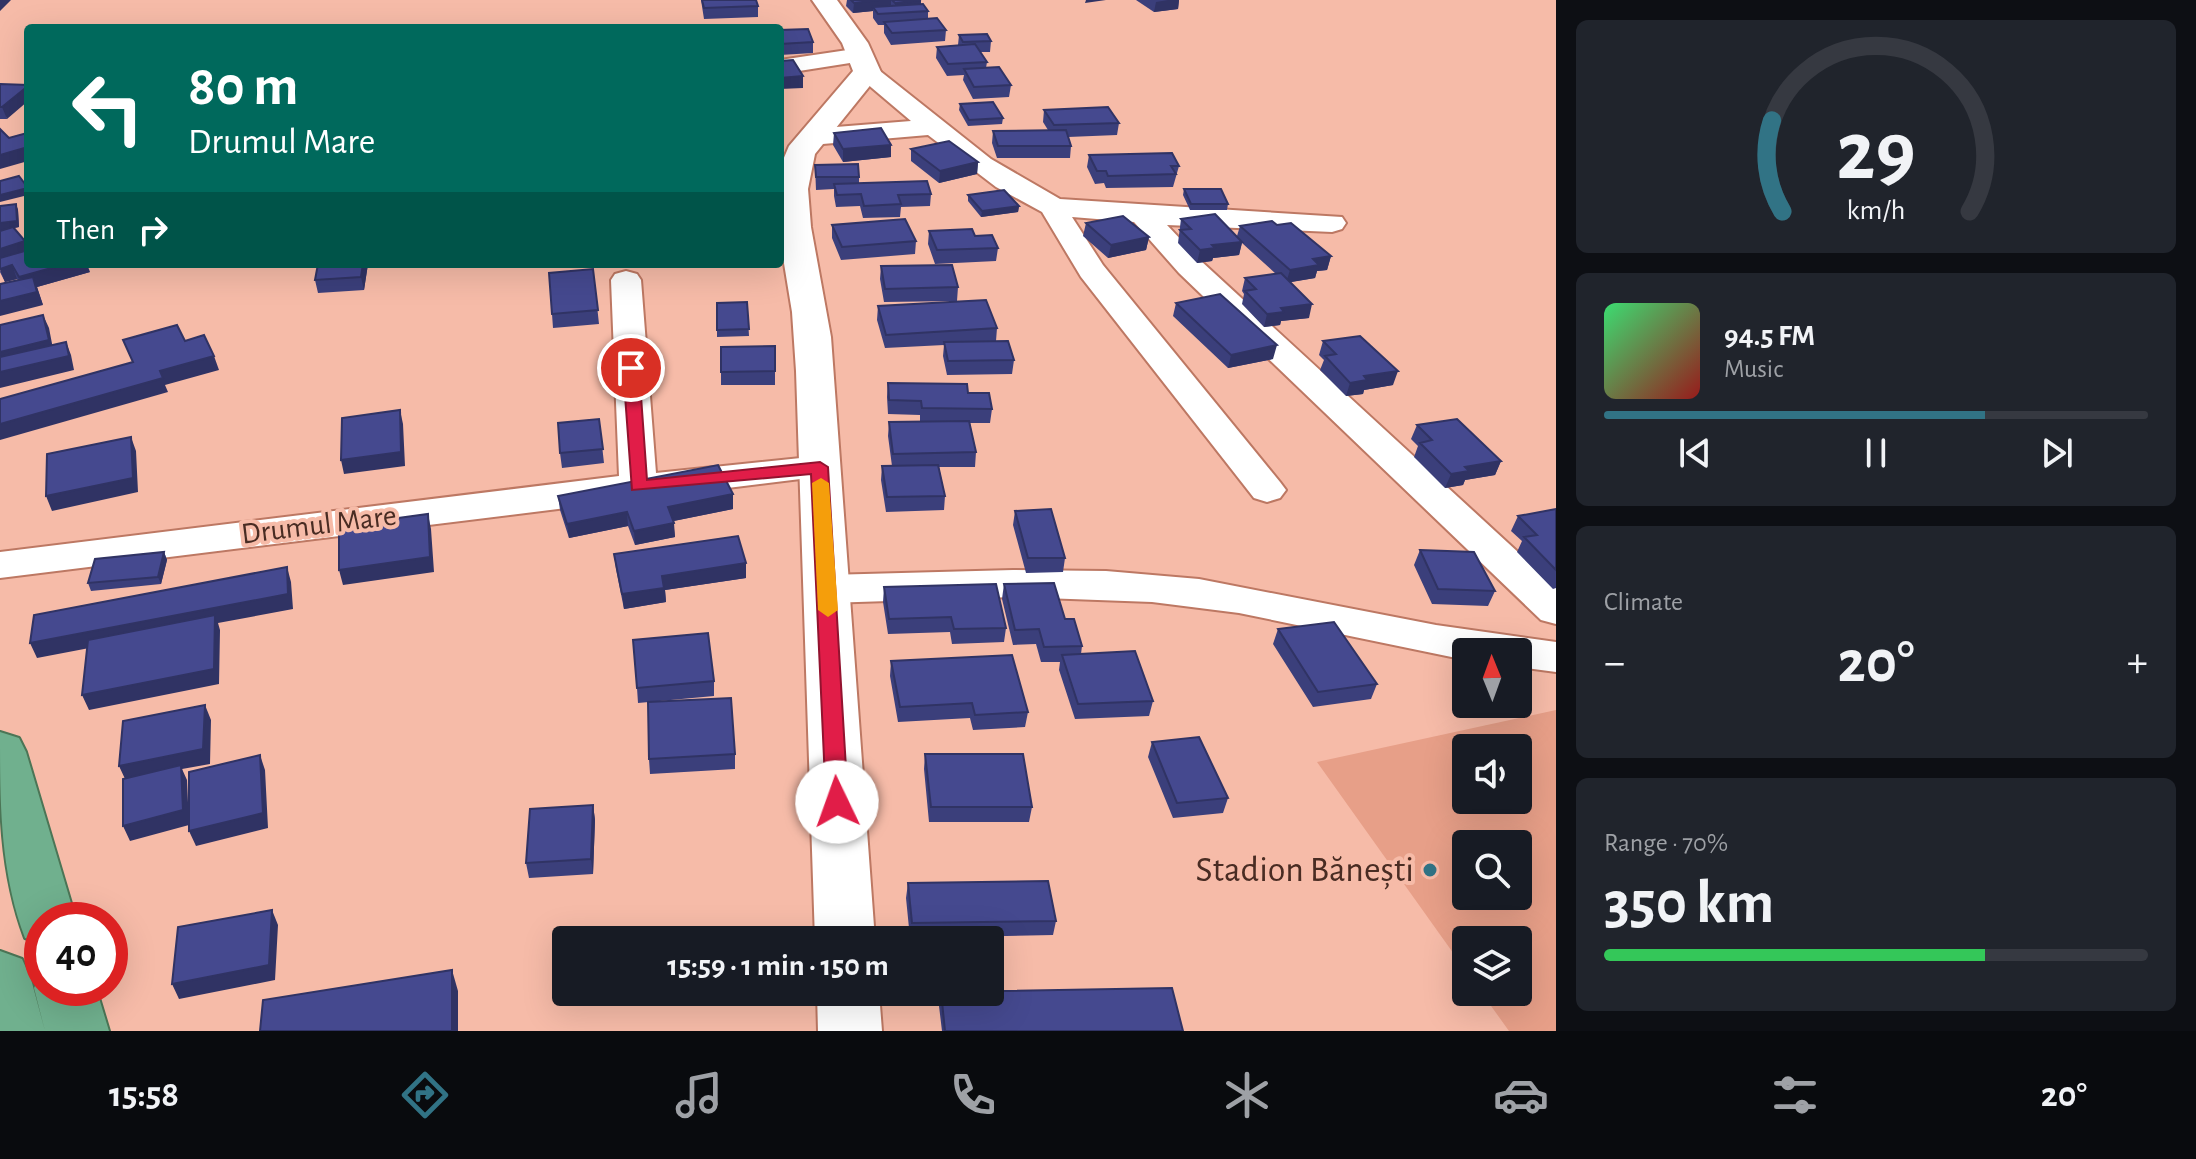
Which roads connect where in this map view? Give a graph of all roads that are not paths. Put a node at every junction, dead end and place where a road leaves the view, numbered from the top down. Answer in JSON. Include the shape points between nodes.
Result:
{"nodes":[{"id":1,"x":824,"y":0,"type":"edge"},
{"id":2,"x":864,"y":64,"type":"junction"},
{"id":3,"x":784,"y":67,"type":"edge"},
{"id":4,"x":936,"y":127,"type":"junction"},
{"id":5,"x":811,"y":137,"type":"junction"},
{"id":6,"x":1054,"y":207,"type":"junction"},
{"id":7,"x":1143,"y":215,"type":"junction"},
{"id":8,"x":1332,"y":223,"type":"dead end"},
{"id":9,"x":626,"y":280,"type":"dead end"},
{"id":10,"x":820,"y":467,"type":"junction"},
{"id":11,"x":638,"y":486,"type":"junction"},
{"id":12,"x":1267,"y":490,"type":"dead end"},
{"id":13,"x":0,"y":565,"type":"edge"},
{"id":14,"x":827,"y":589,"type":"junction"},
{"id":15,"x":1556,"y":610,"type":"edge"},
{"id":16,"x":1452,"y":643,"type":"edge"},
{"id":17,"x":1532,"y":654,"type":"edge"},
{"id":18,"x":1556,"y":657,"type":"edge"},
{"id":19,"x":0,"y":752,"type":"edge"},
{"id":20,"x":41,"y":902,"type":"edge"},
{"id":21,"x":844,"y":926,"type":"edge"},
{"id":22,"x":0,"y":979,"type":"edge"},
{"id":23,"x":70,"y":1006,"type":"edge"},
{"id":24,"x":849,"y":1006,"type":"edge"},
{"id":25,"x":13,"y":1031,"type":"edge"},
{"id":26,"x":77,"y":1031,"type":"edge"},
{"id":27,"x":850,"y":1031,"type":"edge"}],
"edges":[{"from":1,"to":2,"type":"street"},
{"from":2,"to":3,"type":"street"},
{"from":2,"to":4,"type":"street"},
{"from":2,"to":5,"type":"street"},
{"from":4,"to":5,"type":"street"},
{"from":4,"to":6,"type":"street","via":[[977,160]]},
{"from":5,"to":10,"type":"street","via":[[794,167],[792,192],[810,305]]},
{"from":6,"to":7,"type":"street"},
{"from":6,"to":12,"type":"street","via":[[1092,271]]},
{"from":7,"to":8,"type":"street"},
{"from":7,"to":15,"type":"street","via":[[1190,267]]},
{"from":9,"to":11,"type":"street"},
{"from":10,"to":11,"type":"street","name":"Drumul Mare"},
{"from":10,"to":14,"type":"street"},
{"from":11,"to":13,"type":"street","name":"Drumul Mare"},
{"from":14,"to":16,"type":"street","via":[[1053,582],[1125,586],[1258,603]]},
{"from":14,"to":21,"type":"street"},
{"from":17,"to":18,"type":"street"},
{"from":19,"to":20,"type":"highway"},
{"from":22,"to":25,"type":"highway"},
{"from":23,"to":26,"type":"highway"},
{"from":24,"to":27,"type":"street"}]}
